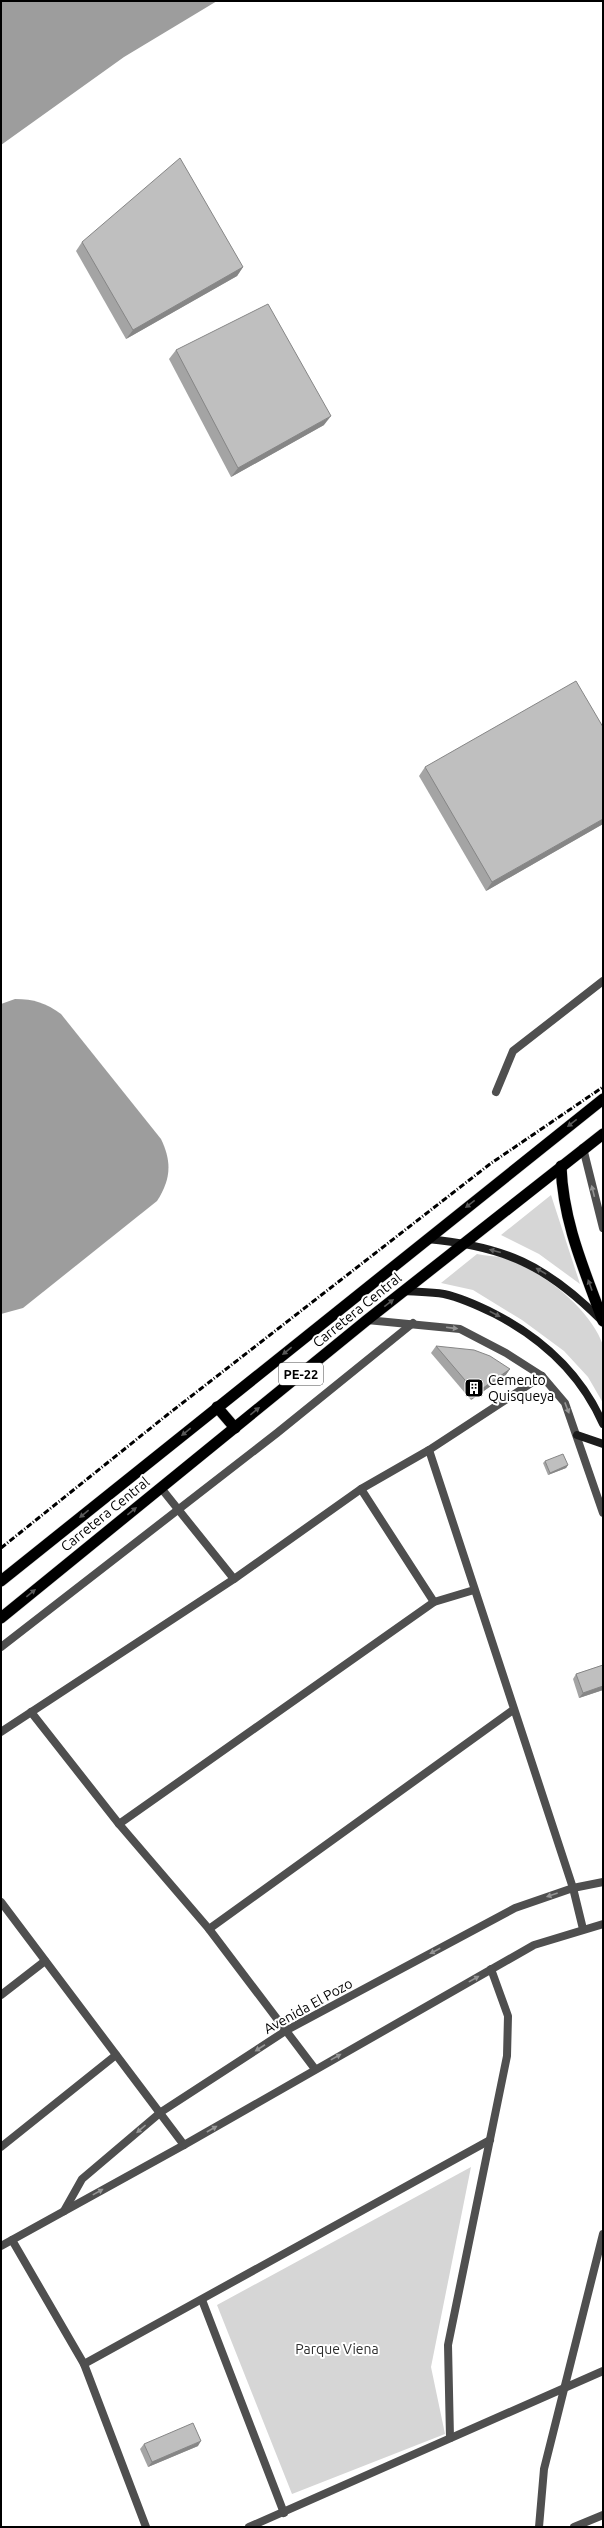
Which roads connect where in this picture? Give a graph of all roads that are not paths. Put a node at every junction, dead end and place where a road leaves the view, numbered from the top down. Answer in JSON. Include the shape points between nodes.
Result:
{"nodes":[{"id":1,"x":603,"y":981,"type":"edge"},
{"id":2,"x":496,"y":1092,"type":"dead end"},
{"id":3,"x":603,"y":1099,"type":"edge"},
{"id":4,"x":603,"y":1134,"type":"edge"},
{"id":5,"x":583,"y":1148,"type":"junction"},
{"id":6,"x":561,"y":1166,"type":"junction"},
{"id":7,"x":603,"y":1228,"type":"edge"},
{"id":8,"x":426,"y":1239,"type":"junction"},
{"id":9,"x":465,"y":1242,"type":"junction"},
{"id":10,"x":405,"y":1291,"type":"junction"},
{"id":11,"x":367,"y":1320,"type":"junction"},
{"id":12,"x":603,"y":1322,"type":"edge"},
{"id":13,"x":413,"y":1323,"type":"junction"},
{"id":14,"x":542,"y":1376,"type":"junction"},
{"id":15,"x":217,"y":1407,"type":"junction"},
{"id":16,"x":603,"y":1424,"type":"edge"},
{"id":17,"x":235,"y":1428,"type":"junction"},
{"id":18,"x":577,"y":1435,"type":"junction"},
{"id":19,"x":603,"y":1444,"type":"edge"},
{"id":20,"x":429,"y":1450,"type":"junction"},
{"id":21,"x":161,"y":1488,"type":"junction"},
{"id":22,"x":361,"y":1488,"type":"junction"},
{"id":23,"x":179,"y":1509,"type":"junction"},
{"id":24,"x":603,"y":1513,"type":"edge"},
{"id":25,"x":234,"y":1579,"type":"junction"},
{"id":26,"x":1,"y":1581,"type":"edge"},
{"id":27,"x":474,"y":1590,"type":"junction"},
{"id":28,"x":434,"y":1602,"type":"junction"},
{"id":29,"x":1,"y":1618,"type":"edge"},
{"id":30,"x":1,"y":1647,"type":"edge"},
{"id":31,"x":513,"y":1710,"type":"junction"},
{"id":32,"x":31,"y":1712,"type":"junction"},
{"id":33,"x":1,"y":1732,"type":"edge"},
{"id":34,"x":119,"y":1824,"type":"junction"},
{"id":35,"x":603,"y":1882,"type":"edge"},
{"id":36,"x":573,"y":1888,"type":"junction"},
{"id":37,"x":1,"y":1902,"type":"edge"},
{"id":38,"x":603,"y":1924,"type":"edge"},
{"id":39,"x":209,"y":1929,"type":"junction"},
{"id":40,"x":583,"y":1929,"type":"junction"},
{"id":41,"x":45,"y":1961,"type":"junction"},
{"id":42,"x":491,"y":1969,"type":"junction"},
{"id":43,"x":1,"y":1995,"type":"edge"},
{"id":44,"x":287,"y":2030,"type":"junction"},
{"id":45,"x":116,"y":2055,"type":"junction"},
{"id":46,"x":315,"y":2069,"type":"junction"},
{"id":47,"x":160,"y":2112,"type":"junction"},
{"id":48,"x":490,"y":2140,"type":"junction"},
{"id":49,"x":184,"y":2145,"type":"junction"},
{"id":50,"x":1,"y":2147,"type":"edge"},
{"id":51,"x":64,"y":2211,"type":"junction"},
{"id":52,"x":603,"y":2234,"type":"edge"},
{"id":53,"x":12,"y":2240,"type":"junction"},
{"id":54,"x":1,"y":2246,"type":"edge"},
{"id":55,"x":202,"y":2300,"type":"junction"},
{"id":56,"x":84,"y":2364,"type":"junction"},
{"id":57,"x":603,"y":2371,"type":"edge"},
{"id":58,"x":566,"y":2386,"type":"junction"},
{"id":59,"x":450,"y":2438,"type":"junction"},
{"id":60,"x":284,"y":2513,"type":"junction"},
{"id":61,"x":603,"y":2515,"type":"edge"},
{"id":62,"x":146,"y":2527,"type":"edge"},
{"id":63,"x":249,"y":2527,"type":"edge"},
{"id":64,"x":539,"y":2527,"type":"edge"},
{"id":65,"x":574,"y":2527,"type":"edge"}],
"edges":[{"from":1,"to":2,"type":"street","via":[[513,1051]]},
{"from":3,"to":8,"type":"highway","name":"Carretera Central","number":"PE-22","one_way":true},
{"from":4,"to":5,"type":"highway","name":"Carretera Central","number":"PE-22"},
{"from":5,"to":6,"type":"highway","name":"Carretera Central","number":"PE-22"},
{"from":7,"to":5,"type":"street","one_way":true},
{"from":6,"to":9,"type":"highway","name":"Carretera Central","number":"PE-22"},
{"from":12,"to":6,"type":"highway","one_way":true,"via":[[570,1229],[562,1196]]},
{"from":8,"to":9,"type":"main road"},
{"from":8,"to":15,"type":"highway","name":"Carretera Central","number":"PE-22","one_way":true},
{"from":9,"to":10,"type":"highway","name":"Carretera Central","number":"PE-22"},
{"from":12,"to":9,"type":"main road","one_way":true,"via":[[574,1293],[543,1271],[506,1254]]},
{"from":11,"to":10,"type":"highway","name":"Carretera Central","number":"PE-22","one_way":true},
{"from":10,"to":16,"type":"main road","one_way":true,"via":[[444,1294],[475,1304],[514,1324],[545,1345],[567,1366],[593,1402]]},
{"from":11,"to":13,"type":"street"},
{"from":17,"to":11,"type":"highway","name":"Carretera Central","number":"PE-22","one_way":true},
{"from":13,"to":14,"type":"street","one_way":true,"via":[[460,1329],[506,1353]]},
{"from":13,"to":23,"type":"street"},
{"from":14,"to":18,"type":"street","one_way":true,"via":[[565,1403]]},
{"from":14,"to":20,"type":"street"},
{"from":15,"to":17,"type":"highway"},
{"from":15,"to":26,"type":"highway","name":"Carretera Central","number":"PE-22","one_way":true},
{"from":17,"to":21,"type":"highway","name":"Carretera Central","number":"PE-22"},
{"from":18,"to":19,"type":"main road"},
{"from":18,"to":24,"type":"street"},
{"from":20,"to":22,"type":"street"},
{"from":20,"to":27,"type":"street"},
{"from":21,"to":23,"type":"street"},
{"from":29,"to":21,"type":"highway","name":"Carretera Central","number":"PE-22","one_way":true},
{"from":22,"to":25,"type":"street"},
{"from":22,"to":28,"type":"street"},
{"from":23,"to":25,"type":"street"},
{"from":23,"to":30,"type":"street"},
{"from":25,"to":32,"type":"street"},
{"from":27,"to":28,"type":"street"},
{"from":27,"to":31,"type":"street"},
{"from":28,"to":34,"type":"street"},
{"from":31,"to":36,"type":"street"},
{"from":31,"to":39,"type":"street"},
{"from":32,"to":33,"type":"street"},
{"from":32,"to":34,"type":"street"},
{"from":34,"to":39,"type":"street"},
{"from":35,"to":36,"type":"street","name":"Avenida El Pozo"},
{"from":36,"to":40,"type":"street"},
{"from":36,"to":44,"type":"street","name":"Avenida El Pozo","one_way":true,"via":[[515,1908]]},
{"from":37,"to":41,"type":"street"},
{"from":38,"to":40,"type":"street"},
{"from":39,"to":44,"type":"street"},
{"from":40,"to":42,"type":"street","via":[[534,1945]]},
{"from":41,"to":43,"type":"street"},
{"from":41,"to":45,"type":"street"},
{"from":46,"to":42,"type":"street","one_way":true},
{"from":42,"to":48,"type":"street","via":[[508,2016],[506,2056]]},
{"from":44,"to":46,"type":"street"},
{"from":44,"to":47,"type":"street","name":"Avenida El Pozo","one_way":true},
{"from":45,"to":47,"type":"street"},
{"from":45,"to":50,"type":"street"},
{"from":49,"to":46,"type":"street","one_way":true},
{"from":47,"to":49,"type":"street"},
{"from":47,"to":51,"type":"street","name":"Avenida El Pozo","one_way":true,"via":[[82,2180]]},
{"from":48,"to":55,"type":"street"},
{"from":48,"to":59,"type":"street","via":[[448,2345]]},
{"from":51,"to":49,"type":"street","one_way":true},
{"from":51,"to":53,"type":"street"},
{"from":52,"to":58,"type":"street"},
{"from":53,"to":54,"type":"street"},
{"from":53,"to":56,"type":"street"},
{"from":55,"to":56,"type":"street"},
{"from":55,"to":60,"type":"street"},
{"from":56,"to":62,"type":"street"},
{"from":57,"to":58,"type":"street"},
{"from":58,"to":59,"type":"street"},
{"from":58,"to":64,"type":"street","via":[[544,2469]]},
{"from":59,"to":60,"type":"street"},
{"from":60,"to":63,"type":"street"},
{"from":61,"to":65,"type":"street"}]}
